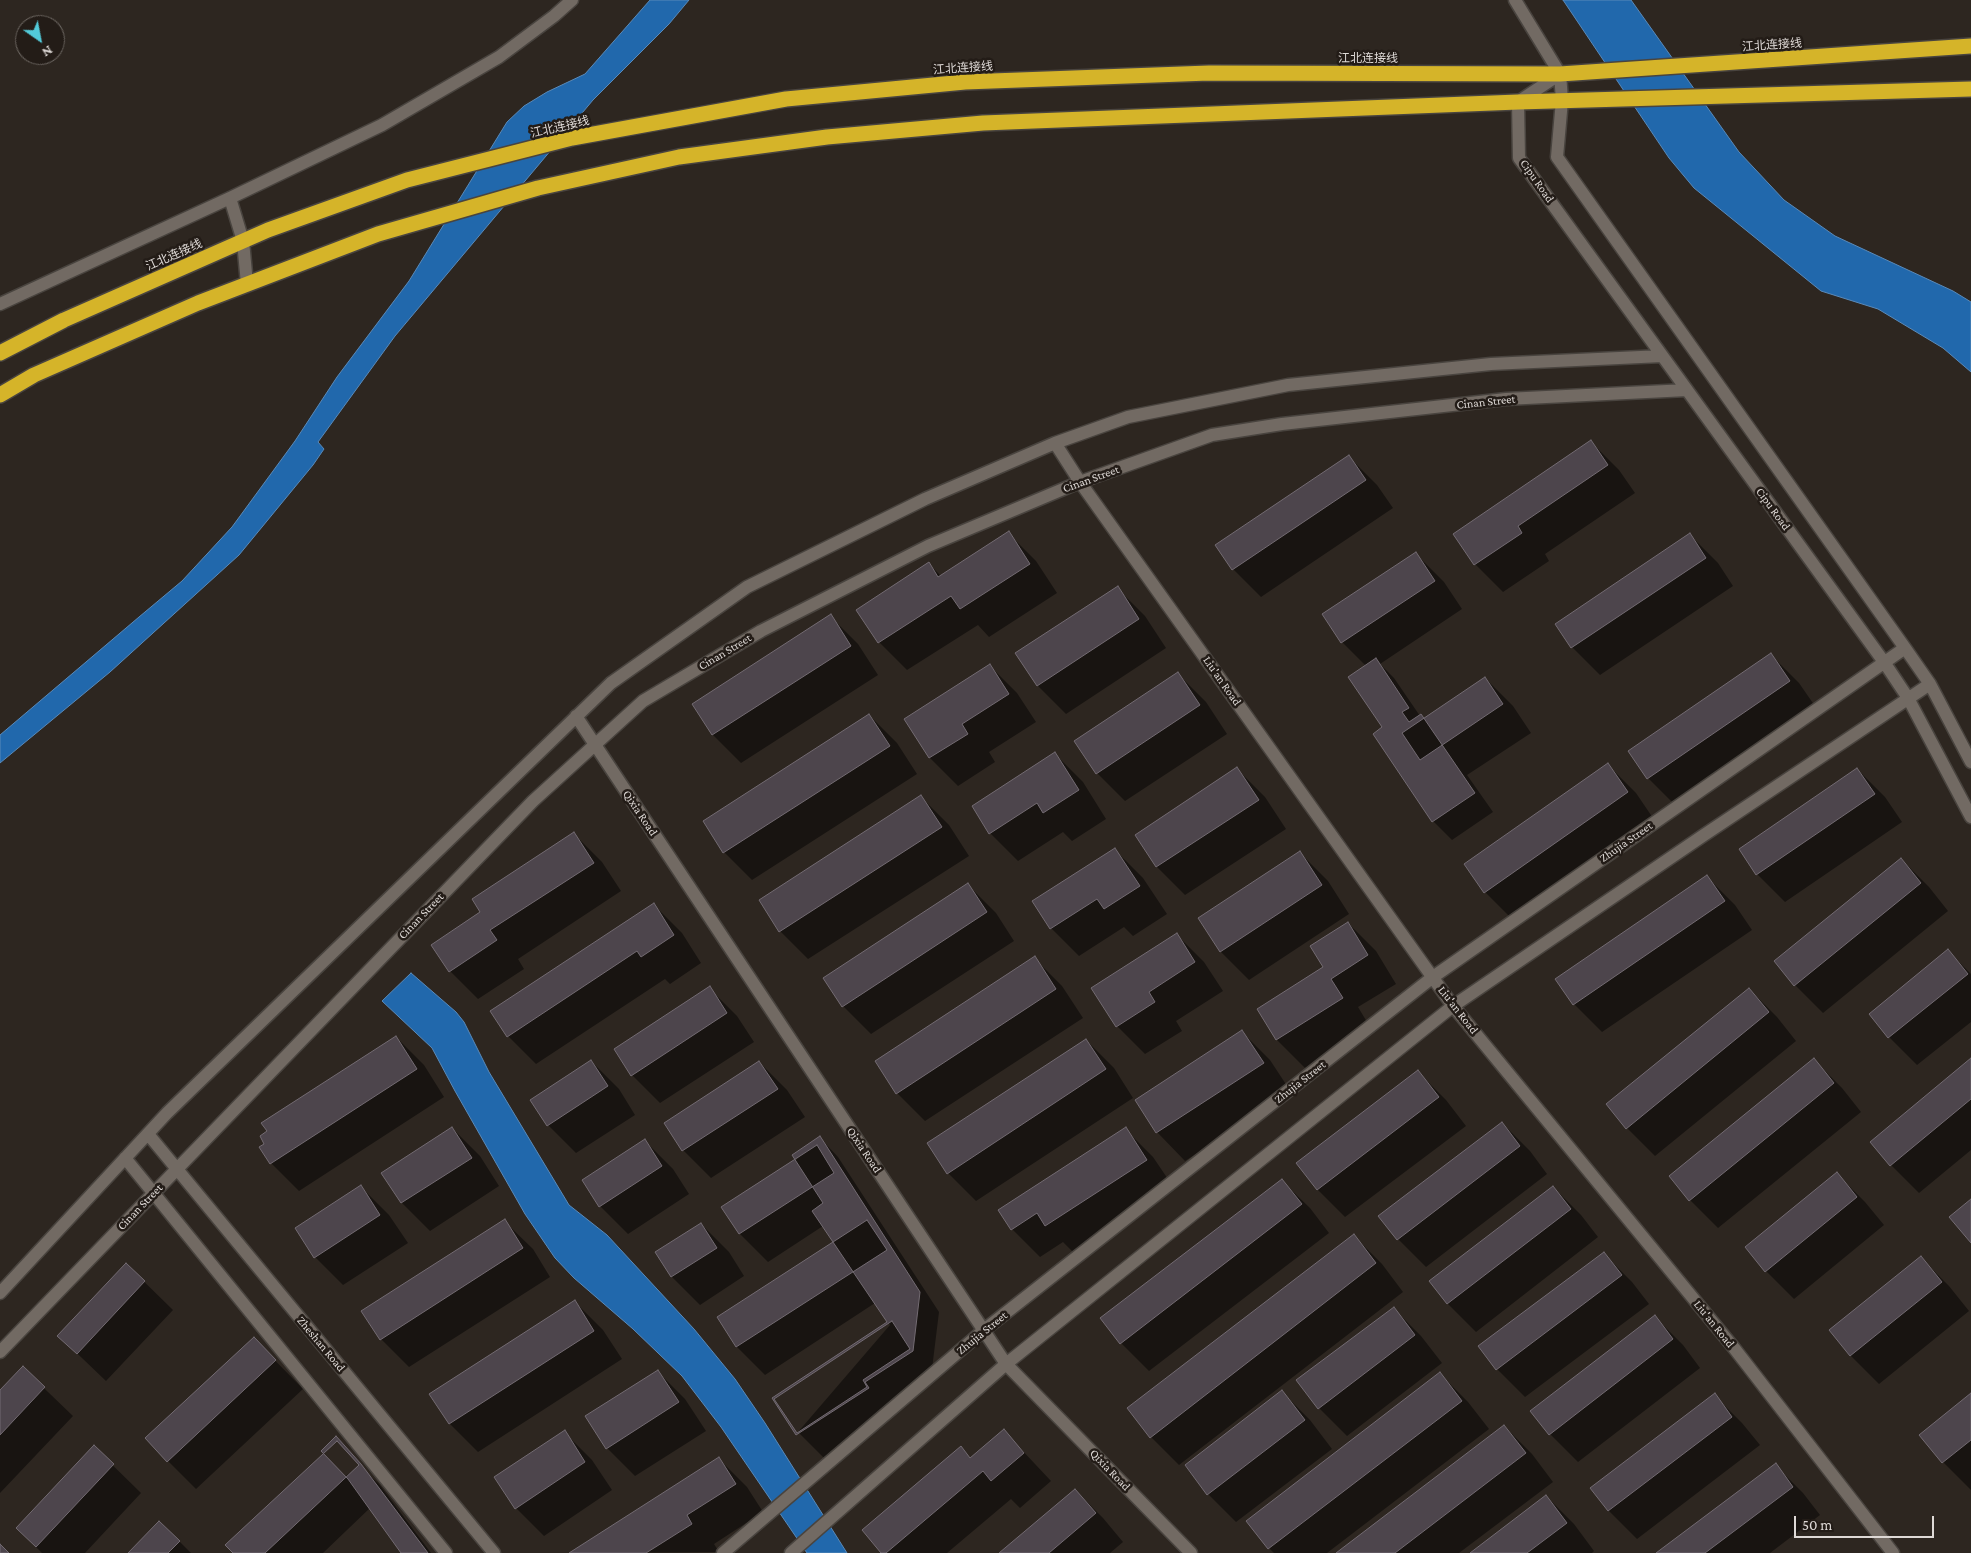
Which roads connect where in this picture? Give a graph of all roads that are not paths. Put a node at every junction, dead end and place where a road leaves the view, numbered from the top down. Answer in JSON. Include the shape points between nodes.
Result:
{"nodes":[{"id":1,"x":572,"y":0,"type":"edge"},
{"id":2,"x":1515,"y":0,"type":"edge"},
{"id":3,"x":1971,"y":46,"type":"edge"},
{"id":4,"x":1560,"y":74,"type":"junction"},
{"id":5,"x":1971,"y":89,"type":"edge"},
{"id":6,"x":1562,"y":100,"type":"junction"},
{"id":7,"x":1518,"y":102,"type":"junction"},
{"id":8,"x":230,"y":198,"type":"junction"},
{"id":9,"x":243,"y":241,"type":"junction"},
{"id":10,"x":247,"y":284,"type":"junction"},
{"id":11,"x":0,"y":304,"type":"edge"},
{"id":12,"x":0,"y":353,"type":"edge"},
{"id":13,"x":1662,"y":356,"type":"junction"},
{"id":14,"x":1687,"y":390,"type":"junction"},
{"id":15,"x":0,"y":395,"type":"edge"},
{"id":16,"x":1055,"y":443,"type":"junction"},
{"id":17,"x":1080,"y":482,"type":"junction"},
{"id":18,"x":1905,"y":648,"type":"junction"},
{"id":19,"x":1884,"y":662,"type":"junction"},
{"id":20,"x":1930,"y":684,"type":"junction"},
{"id":21,"x":1908,"y":698,"type":"junction"},
{"id":22,"x":576,"y":716,"type":"junction"},
{"id":23,"x":595,"y":745,"type":"junction"},
{"id":24,"x":1971,"y":762,"type":"edge"},
{"id":25,"x":1971,"y":817,"type":"edge"},
{"id":26,"x":1433,"y":977,"type":"junction"},
{"id":27,"x":1453,"y":1006,"type":"junction"},
{"id":28,"x":148,"y":1134,"type":"junction"},
{"id":29,"x":125,"y":1158,"type":"junction"},
{"id":30,"x":177,"y":1169,"type":"junction"},
{"id":31,"x":154,"y":1193,"type":"junction"},
{"id":32,"x":0,"y":1293,"type":"edge"},
{"id":33,"x":984,"y":1330,"type":"junction"},
{"id":34,"x":0,"y":1352,"type":"edge"},
{"id":35,"x":1006,"y":1364,"type":"junction"},
{"id":36,"x":446,"y":1553,"type":"edge"},
{"id":37,"x":494,"y":1553,"type":"edge"},
{"id":38,"x":723,"y":1553,"type":"edge"},
{"id":39,"x":791,"y":1553,"type":"edge"},
{"id":40,"x":1191,"y":1553,"type":"edge"},
{"id":41,"x":1893,"y":1553,"type":"edge"}],
"edges":[{"from":1,"to":8,"type":"street","via":[[499,57],[458,81],[382,125]]},
{"from":2,"to":4,"type":"street"},
{"from":3,"to":4,"type":"highway","name":"江北连接线"},
{"from":4,"to":6,"type":"street"},
{"from":4,"to":7,"type":"street"},
{"from":4,"to":9,"type":"highway","name":"江北连接线","via":[[1209,72],[965,82],[786,99],[572,138],[407,180]]},
{"from":5,"to":6,"type":"highway"},
{"from":6,"to":7,"type":"highway"},
{"from":6,"to":18,"type":"street","via":[[1557,158]]},
{"from":7,"to":10,"type":"highway","via":[[983,123],[827,137],[679,157],[538,188],[387,231]]},
{"from":7,"to":13,"type":"street","name":"Cipu Road","via":[[1519,158]]},
{"from":8,"to":9,"type":"street"},
{"from":8,"to":11,"type":"street"},
{"from":9,"to":10,"type":"street"},
{"from":9,"to":12,"type":"highway","name":"江北连接线","via":[[64,320]]},
{"from":10,"to":15,"type":"highway","via":[[34,375]]},
{"from":13,"to":14,"type":"street","name":"Cipu Road"},
{"from":13,"to":16,"type":"street","via":[[1491,364],[1288,385],[1128,418]]},
{"from":14,"to":17,"type":"street","name":"Cinan Street","via":[[1506,399],[1282,424],[1212,435]]},
{"from":14,"to":19,"type":"street","name":"Cipu Road"},
{"from":16,"to":17,"type":"street","name":"Liu'an Road"},
{"from":16,"to":22,"type":"street","via":[[925,499],[747,587],[611,683]]},
{"from":17,"to":23,"type":"street","name":"Cinan Street","via":[[928,546],[761,631],[643,702]]},
{"from":17,"to":26,"type":"street","name":"Liu'an Road"},
{"from":18,"to":19,"type":"street","name":"Zhujia Street"},
{"from":18,"to":20,"type":"street"},
{"from":19,"to":21,"type":"street","name":"Cipu Road"},
{"from":19,"to":26,"type":"street","name":"Zhujia Street"},
{"from":20,"to":21,"type":"street"},
{"from":20,"to":24,"type":"street"},
{"from":21,"to":25,"type":"street","name":"Cipu Road"},
{"from":21,"to":27,"type":"street"},
{"from":22,"to":23,"type":"street","name":"Qixia Road"},
{"from":22,"to":28,"type":"street"},
{"from":23,"to":30,"type":"street","name":"Cinan Street","via":[[533,801]]},
{"from":23,"to":33,"type":"street","name":"Qixia Road"},
{"from":26,"to":27,"type":"street","name":"Liu'an Road"},
{"from":26,"to":33,"type":"street","name":"Zhujia Street"},
{"from":27,"to":35,"type":"street"},
{"from":27,"to":41,"type":"street","name":"Liu'an Road","via":[[1734,1348]]},
{"from":28,"to":29,"type":"street"},
{"from":28,"to":30,"type":"street","name":"Zheshan Road"},
{"from":29,"to":31,"type":"street"},
{"from":29,"to":32,"type":"street"},
{"from":30,"to":31,"type":"street","name":"Cinan Street"},
{"from":30,"to":37,"type":"street","name":"Zheshan Road"},
{"from":31,"to":34,"type":"street","name":"Cinan Street"},
{"from":31,"to":36,"type":"street"},
{"from":33,"to":35,"type":"street","name":"Qixia Road"},
{"from":33,"to":38,"type":"street","name":"Zhujia Street"},
{"from":35,"to":39,"type":"street"},
{"from":35,"to":40,"type":"street","name":"Qixia Road"}]}
